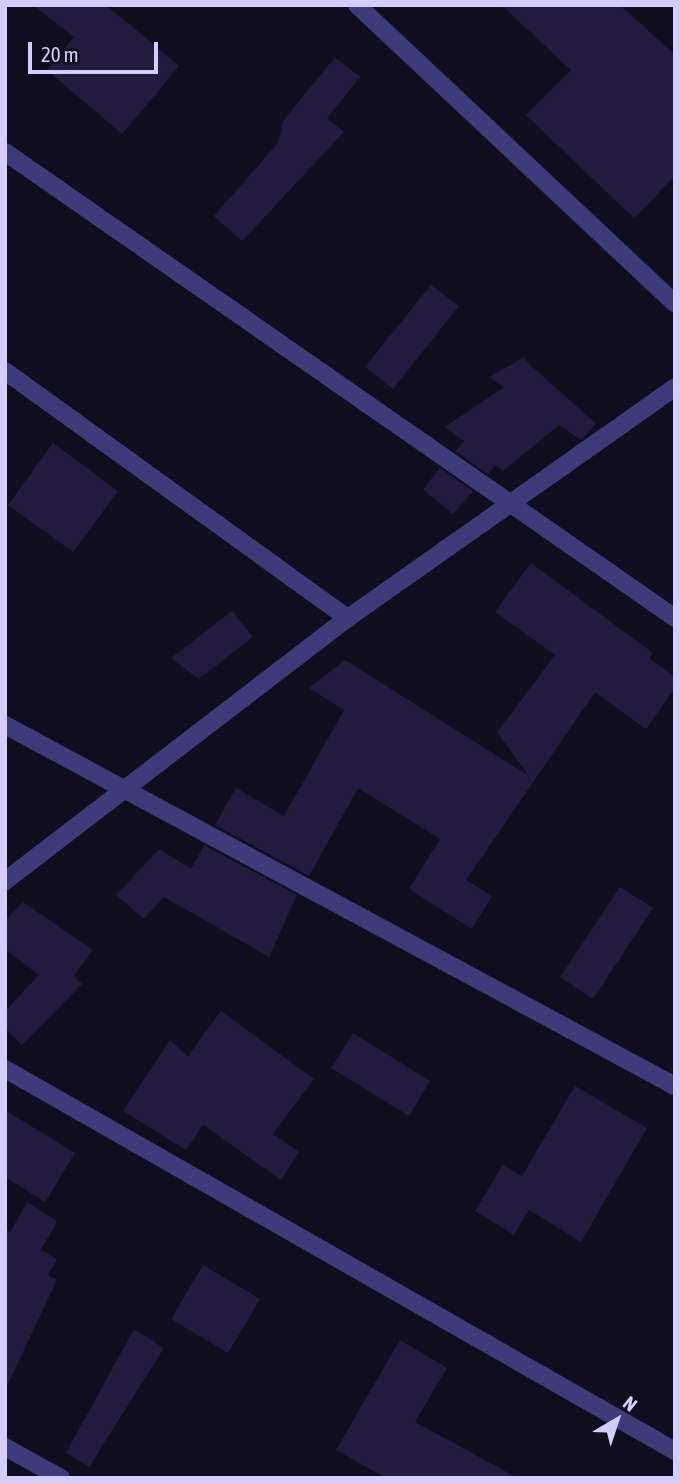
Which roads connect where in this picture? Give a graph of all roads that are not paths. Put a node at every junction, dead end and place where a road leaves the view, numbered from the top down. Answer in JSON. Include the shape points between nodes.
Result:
{"nodes":[{"id":1,"x":357,"y":5,"type":"edge"},
{"id":2,"x":5,"y":152,"type":"edge"},
{"id":3,"x":675,"y":304,"type":"edge"},
{"id":4,"x":5,"y":371,"type":"edge"},
{"id":5,"x":675,"y":387,"type":"edge"},
{"id":6,"x":508,"y":502,"type":"junction"},
{"id":7,"x":348,"y":618,"type":"junction"},
{"id":8,"x":675,"y":618,"type":"edge"},
{"id":9,"x":5,"y":725,"type":"edge"},
{"id":10,"x":126,"y":789,"type":"junction"},
{"id":11,"x":5,"y":881,"type":"edge"},
{"id":12,"x":5,"y":1069,"type":"edge"},
{"id":13,"x":675,"y":1086,"type":"edge"},
{"id":14,"x":5,"y":1447,"type":"edge"},
{"id":15,"x":675,"y":1451,"type":"edge"},
{"id":16,"x":61,"y":1478,"type":"edge"}],
"edges":[{"from":1,"to":3,"type":"street"},
{"from":2,"to":6,"type":"street"},
{"from":4,"to":7,"type":"street"},
{"from":5,"to":6,"type":"street"},
{"from":6,"to":7,"type":"street"},
{"from":6,"to":8,"type":"street"},
{"from":7,"to":10,"type":"street"},
{"from":9,"to":10,"type":"street"},
{"from":10,"to":11,"type":"street"},
{"from":10,"to":13,"type":"street"},
{"from":12,"to":15,"type":"street"},
{"from":14,"to":16,"type":"street"}]}
